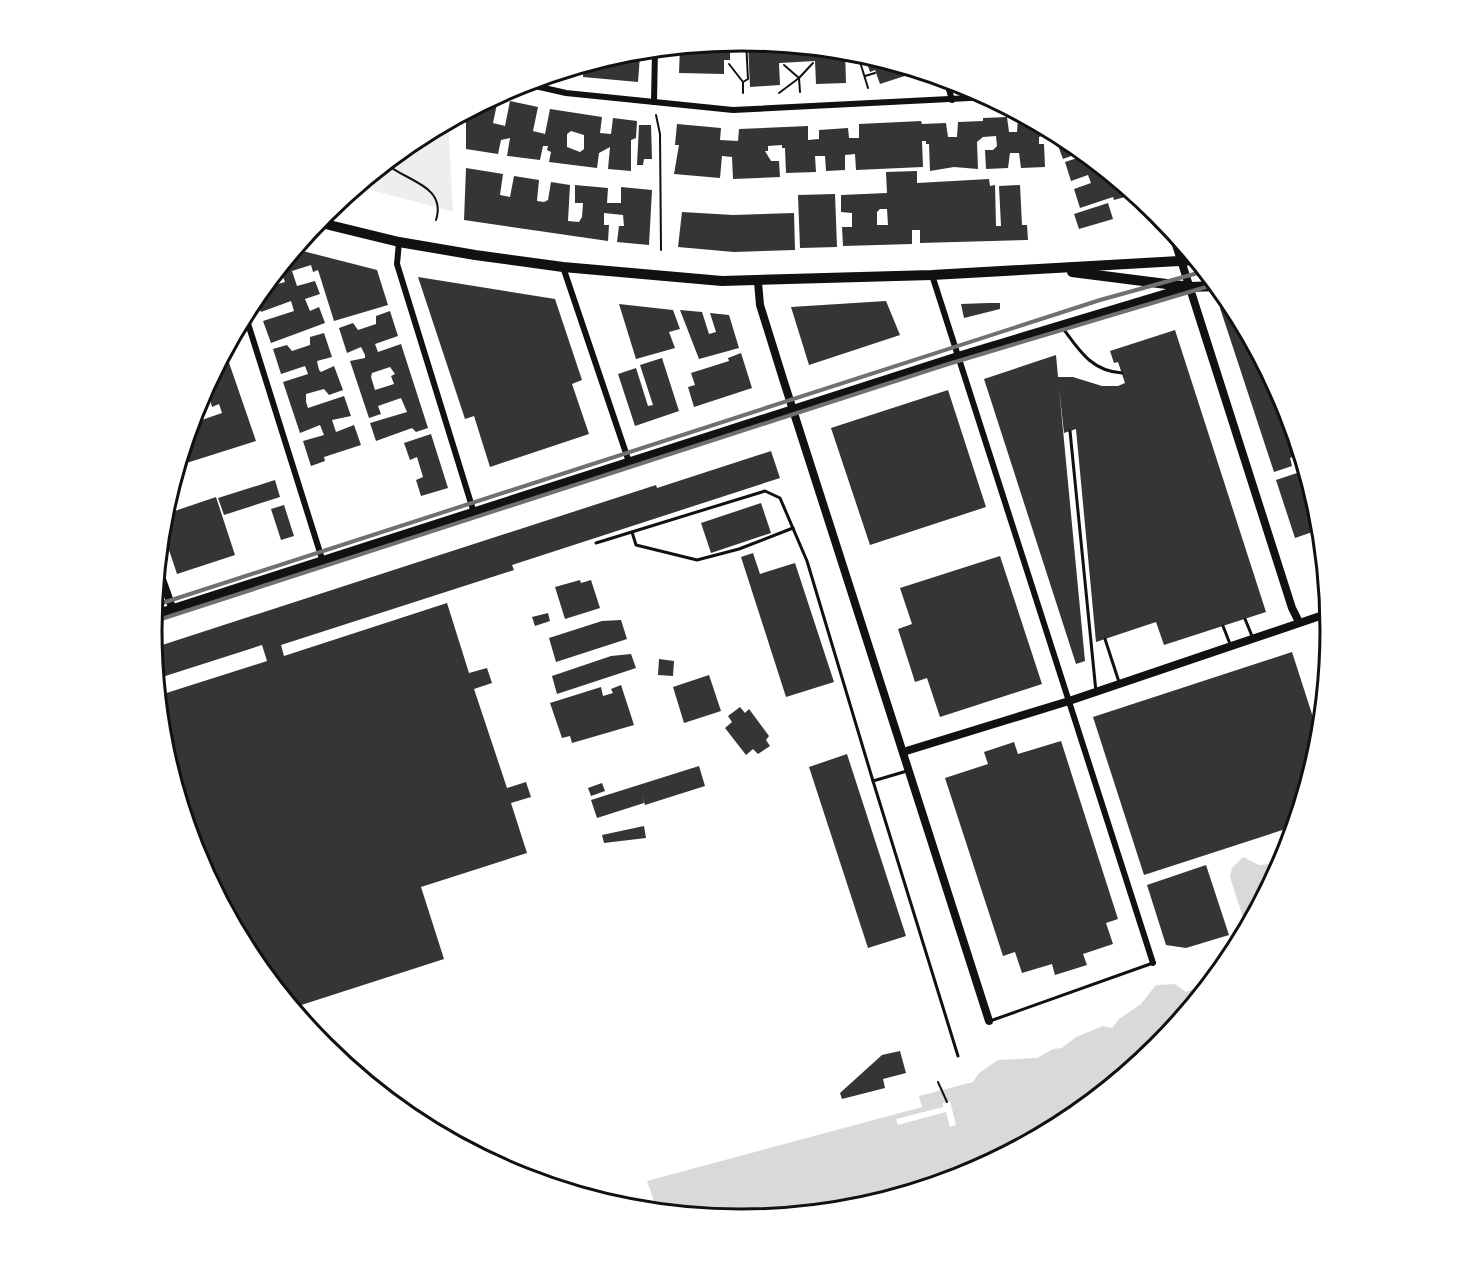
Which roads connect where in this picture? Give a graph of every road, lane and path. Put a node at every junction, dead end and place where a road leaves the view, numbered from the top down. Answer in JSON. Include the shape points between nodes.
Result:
{"nodes":[{"id":1,"x":747,"y":51,"type":"edge"},
{"id":2,"x":656,"y":58,"type":"edge"},
{"id":3,"x":813,"y":63,"type":"dead end"},
{"id":4,"x":729,"y":64,"type":"dead end"},
{"id":5,"x":861,"y":64,"type":"edge"},
{"id":6,"x":784,"y":65,"type":"dead end"},
{"id":7,"x":875,"y":73,"type":"dead end"},
{"id":8,"x":865,"y":76,"type":"junction"},
{"id":9,"x":799,"y":78,"type":"junction"},
{"id":10,"x":743,"y":82,"type":"junction"},
{"id":11,"x":541,"y":87,"type":"edge"},
{"id":12,"x":868,"y":88,"type":"dead end"},
{"id":13,"x":949,"y":90,"type":"edge"},
{"id":14,"x":800,"y":92,"type":"dead end"},
{"id":15,"x":743,"y":93,"type":"dead end"},
{"id":16,"x":779,"y":93,"type":"dead end"},
{"id":17,"x":970,"y":99,"type":"edge"},
{"id":18,"x":952,"y":100,"type":"junction"},
{"id":19,"x":654,"y":102,"type":"junction"},
{"id":20,"x":656,"y":115,"type":"dead end"},
{"id":21,"x":391,"y":169,"type":"edge"},
{"id":22,"x":436,"y":220,"type":"dead end"},
{"id":23,"x":328,"y":225,"type":"edge"},
{"id":24,"x":399,"y":242,"type":"junction"},
{"id":25,"x":1178,"y":249,"type":"edge"},
{"id":26,"x":661,"y":250,"type":"dead end"},
{"id":27,"x":1188,"y":261,"type":"edge"},
{"id":28,"x":1182,"y":262,"type":"junction"},
{"id":29,"x":563,"y":267,"type":"junction"},
{"id":30,"x":1042,"y":269,"type":"junction"},
{"id":31,"x":932,"y":275,"type":"junction"},
{"id":32,"x":758,"y":282,"type":"junction"},
{"id":33,"x":1207,"y":286,"type":"edge"},
{"id":34,"x":1190,"y":287,"type":"junction"},
{"id":35,"x":1061,"y":326,"type":"junction"},
{"id":36,"x":248,"y":327,"type":"edge"},
{"id":37,"x":958,"y":357,"type":"junction"},
{"id":38,"x":1122,"y":373,"type":"dead end"},
{"id":39,"x":793,"y":411,"type":"junction"},
{"id":40,"x":1070,"y":431,"type":"dead end"},
{"id":41,"x":629,"y":462,"type":"junction"},
{"id":42,"x":474,"y":514,"type":"junction"},
{"id":43,"x":793,"y":528,"type":"junction"},
{"id":44,"x":632,"y":532,"type":"junction"},
{"id":45,"x":596,"y":543,"type":"dead end"},
{"id":46,"x":323,"y":563,"type":"junction"},
{"id":47,"x":164,"y":582,"type":"edge"},
{"id":48,"x":173,"y":610,"type":"junction"},
{"id":49,"x":162,"y":613,"type":"edge"},
{"id":50,"x":1320,"y":616,"type":"edge"},
{"id":51,"x":1245,"y":619,"type":"dead end"},
{"id":52,"x":1299,"y":622,"type":"junction"},
{"id":53,"x":1223,"y":626,"type":"dead end"},
{"id":54,"x":1252,"y":638,"type":"junction"},
{"id":55,"x":1105,"y":639,"type":"dead end"},
{"id":56,"x":1231,"y":646,"type":"junction"},
{"id":57,"x":1120,"y":684,"type":"junction"},
{"id":58,"x":1096,"y":692,"type":"junction"},
{"id":59,"x":1069,"y":701,"type":"junction"},
{"id":60,"x":903,"y":752,"type":"junction"},
{"id":61,"x":909,"y":770,"type":"junction"},
{"id":62,"x":873,"y":781,"type":"junction"},
{"id":63,"x":1153,"y":963,"type":"joint"},
{"id":64,"x":989,"y":1021,"type":"joint"},
{"id":65,"x":958,"y":1056,"type":"dead end"},
{"id":66,"x":938,"y":1082,"type":"dead end"},
{"id":67,"x":947,"y":1102,"type":"dead end"}],
"edges":[{"from":1,"to":10,"type":"path","via":[[748,79]]},
{"from":2,"to":19,"type":"street"},
{"from":3,"to":9,"type":"path"},
{"from":4,"to":10,"type":"path"},
{"from":5,"to":8,"type":"path"},
{"from":6,"to":9,"type":"path"},
{"from":7,"to":8,"type":"path"},
{"from":8,"to":12,"type":"path"},
{"from":9,"to":14,"type":"path"},
{"from":9,"to":16,"type":"path"},
{"from":10,"to":15,"type":"path"},
{"from":11,"to":19,"type":"street"},
{"from":13,"to":18,"type":"street"},
{"from":17,"to":18,"type":"street"},
{"from":18,"to":19,"type":"street","via":[[734,110]]},
{"from":20,"to":26,"type":"path","via":[[660,134]]},
{"from":21,"to":22,"type":"path","via":[[430,190],[438,201]]},
{"from":23,"to":24,"type":"main road"},
{"from":24,"to":29,"type":"main road"},
{"from":24,"to":42,"type":"street","via":[[397,264]]},
{"from":25,"to":28,"type":"street"},
{"from":27,"to":28,"type":"main road"},
{"from":28,"to":30,"type":"main road"},
{"from":28,"to":34,"type":"street"},
{"from":29,"to":32,"type":"main road"},
{"from":29,"to":41,"type":"street"},
{"from":30,"to":31,"type":"main road"},
{"from":30,"to":34,"type":"main road"},
{"from":31,"to":32,"type":"main road"},
{"from":31,"to":37,"type":"street"},
{"from":32,"to":39,"type":"street","via":[[760,305]]},
{"from":33,"to":34,"type":"main road"},
{"from":34,"to":35,"type":"main road"},
{"from":34,"to":52,"type":"street"},
{"from":35,"to":37,"type":"main road"},
{"from":35,"to":38,"type":"lane","via":[[1086,359],[1104,371]]},
{"from":36,"to":46,"type":"street"},
{"from":37,"to":39,"type":"main road"},
{"from":37,"to":59,"type":"street"},
{"from":39,"to":41,"type":"main road"},
{"from":39,"to":60,"type":"street"},
{"from":40,"to":58,"type":"lane"},
{"from":41,"to":42,"type":"main road"},
{"from":42,"to":46,"type":"main road"},
{"from":43,"to":44,"type":"lane","via":[[740,549],[697,560],[636,545]]},
{"from":43,"to":44,"type":"lane","via":[[780,498],[765,491]]},
{"from":43,"to":62,"type":"lane","via":[[807,561]]},
{"from":44,"to":45,"type":"lane"},
{"from":46,"to":48,"type":"main road"},
{"from":47,"to":48,"type":"street"},
{"from":48,"to":49,"type":"main road"},
{"from":50,"to":52,"type":"street"},
{"from":51,"to":54,"type":"lane"},
{"from":52,"to":54,"type":"street"},
{"from":53,"to":56,"type":"lane"},
{"from":54,"to":56,"type":"street"},
{"from":55,"to":57,"type":"lane"},
{"from":56,"to":57,"type":"street"},
{"from":57,"to":58,"type":"street"},
{"from":58,"to":59,"type":"street"},
{"from":59,"to":60,"type":"street"},
{"from":59,"to":63,"type":"street"},
{"from":60,"to":61,"type":"street"},
{"from":61,"to":62,"type":"lane"},
{"from":61,"to":64,"type":"street"},
{"from":62,"to":65,"type":"lane"},
{"from":63,"to":64,"type":"lane"},
{"from":66,"to":67,"type":"path"}]}
